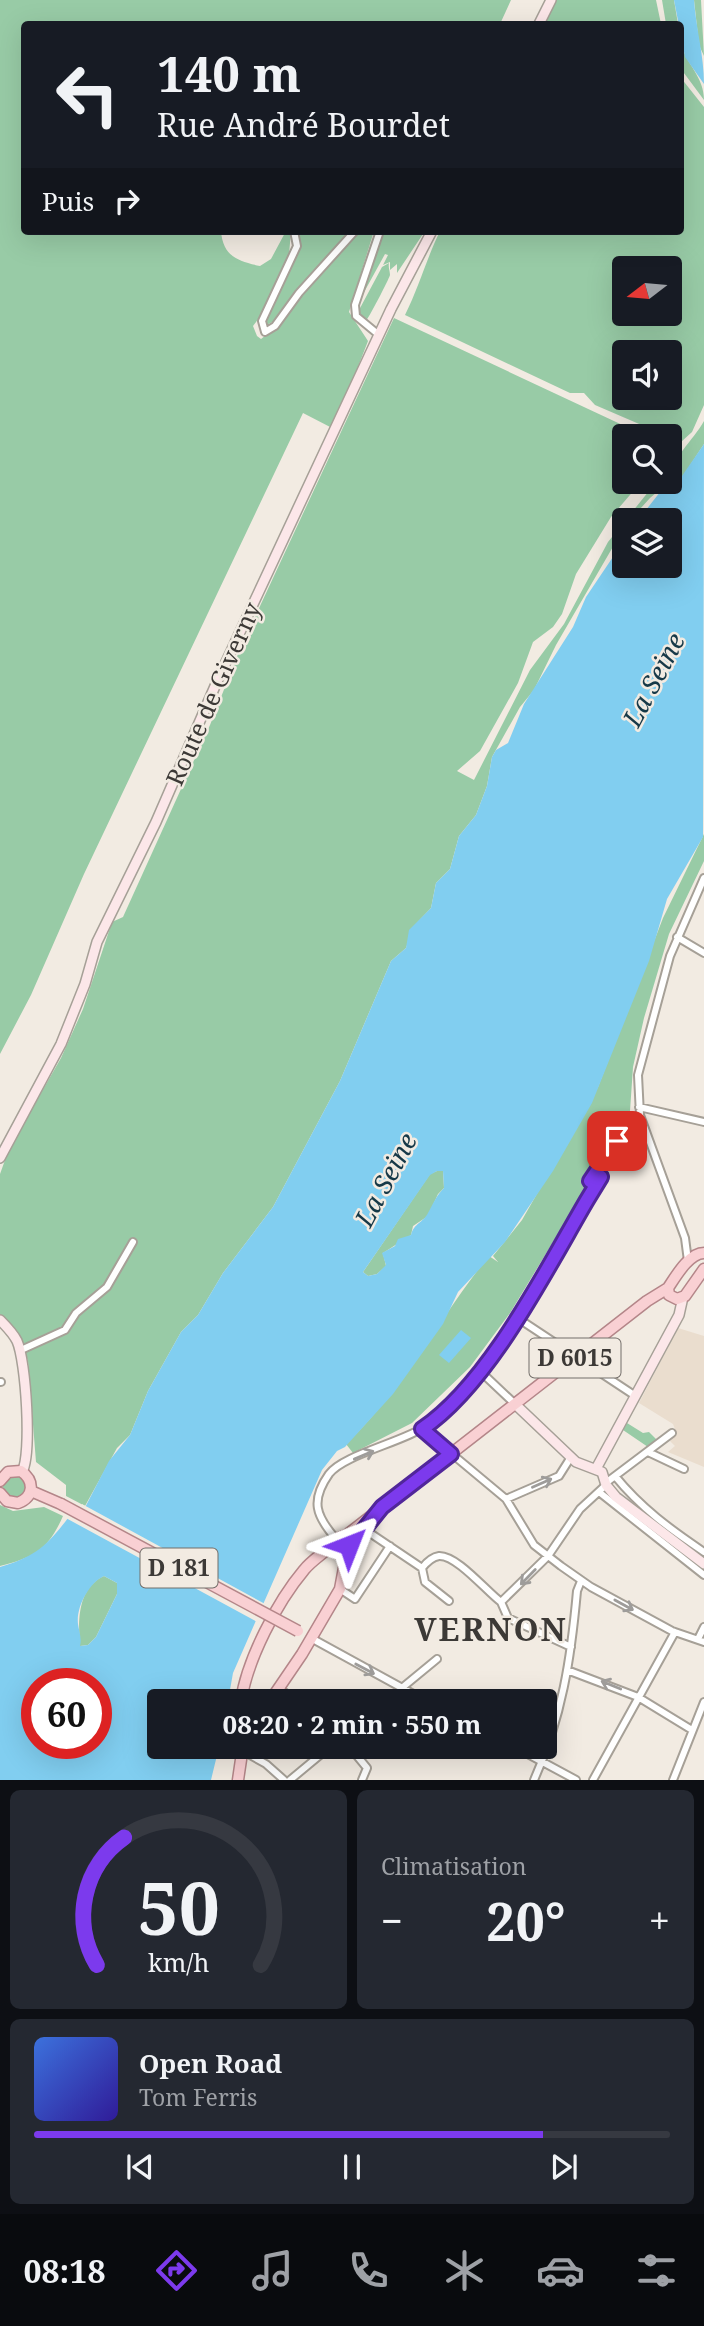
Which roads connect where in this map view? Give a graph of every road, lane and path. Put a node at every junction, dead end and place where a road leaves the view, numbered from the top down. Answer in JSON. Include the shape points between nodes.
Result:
{"nodes":[{"id":1,"x":551,"y":0,"type":"edge"},
{"id":2,"x":540,"y":21,"type":"edge"},
{"id":3,"x":295,"y":235,"type":"edge"},
{"id":4,"x":351,"y":235,"type":"edge"},
{"id":5,"x":379,"y":235,"type":"edge"},
{"id":6,"x":430,"y":235,"type":"edge"},
{"id":7,"x":379,"y":335,"type":"junction"},
{"id":8,"x":704,"y":878,"type":"edge"},
{"id":9,"x":677,"y":937,"type":"junction"},
{"id":10,"x":704,"y":953,"type":"edge"},
{"id":11,"x":639,"y":1107,"type":"junction"},
{"id":12,"x":640,"y":1115,"type":"junction"},
{"id":13,"x":704,"y":1122,"type":"edge"},
{"id":14,"x":0,"y":1158,"type":"edge"},
{"id":15,"x":685,"y":1238,"type":"junction"},
{"id":16,"x":133,"y":1242,"type":"dead end"},
{"id":17,"x":703,"y":1251,"type":"edge"},
{"id":18,"x":688,"y":1261,"type":"junction"},
{"id":19,"x":703,"y":1275,"type":"edge"},
{"id":20,"x":674,"y":1295,"type":"junction"},
{"id":21,"x":516,"y":1317,"type":"junction"},
{"id":22,"x":0,"y":1320,"type":"edge"},
{"id":23,"x":20,"y":1350,"type":"junction"},
{"id":24,"x":576,"y":1358,"type":"junction"},
{"id":25,"x":480,"y":1371,"type":"junction"},
{"id":26,"x":634,"y":1395,"type":"junction"},
{"id":27,"x":515,"y":1404,"type":"junction"},
{"id":28,"x":422,"y":1429,"type":"junction"},
{"id":29,"x":672,"y":1433,"type":"dead end"},
{"id":30,"x":648,"y":1452,"type":"junction"},
{"id":31,"x":451,"y":1454,"type":"junction"},
{"id":32,"x":571,"y":1457,"type":"junction"},
{"id":33,"x":597,"y":1467,"type":"junction"},
{"id":34,"x":684,"y":1469,"type":"dead end"},
{"id":35,"x":22,"y":1472,"type":"junction"},
{"id":36,"x":1,"y":1477,"type":"edge"},
{"id":37,"x":604,"y":1485,"type":"junction"},
{"id":38,"x":31,"y":1490,"type":"junction"},
{"id":39,"x":0,"y":1493,"type":"edge"},
{"id":40,"x":506,"y":1499,"type":"junction"},
{"id":41,"x":382,"y":1507,"type":"junction"},
{"id":42,"x":365,"y":1529,"type":"junction"},
{"id":43,"x":390,"y":1546,"type":"junction"},
{"id":44,"x":340,"y":1549,"type":"junction"},
{"id":45,"x":704,"y":1552,"type":"edge"},
{"id":46,"x":548,"y":1556,"type":"junction"},
{"id":47,"x":704,"y":1564,"type":"edge"},
{"id":48,"x":422,"y":1568,"type":"junction"},
{"id":49,"x":704,"y":1575,"type":"edge"},
{"id":50,"x":581,"y":1581,"type":"junction"},
{"id":51,"x":340,"y":1589,"type":"junction"},
{"id":52,"x":449,"y":1601,"type":"dead end"},
{"id":53,"x":500,"y":1602,"type":"junction"},
{"id":54,"x":704,"y":1627,"type":"edge"},
{"id":55,"x":674,"y":1632,"type":"junction"},
{"id":56,"x":311,"y":1637,"type":"junction"},
{"id":57,"x":701,"y":1641,"type":"edge"},
{"id":58,"x":570,"y":1647,"type":"junction"},
{"id":59,"x":437,"y":1659,"type":"dead end"},
{"id":60,"x":567,"y":1670,"type":"junction"},
{"id":61,"x":244,"y":1686,"type":"junction"},
{"id":62,"x":279,"y":1688,"type":"edge"},
{"id":63,"x":402,"y":1688,"type":"joint"},
{"id":64,"x":243,"y":1689,"type":"edge"},
{"id":65,"x":245,"y":1689,"type":"edge"},
{"id":66,"x":638,"y":1697,"type":"junction"},
{"id":67,"x":704,"y":1702,"type":"edge"},
{"id":68,"x":692,"y":1730,"type":"junction"},
{"id":69,"x":239,"y":1759,"type":"edge"},
{"id":70,"x":256,"y":1759,"type":"edge"},
{"id":71,"x":315,"y":1759,"type":"edge"},
{"id":72,"x":360,"y":1759,"type":"edge"},
{"id":73,"x":537,"y":1759,"type":"edge"},
{"id":74,"x":541,"y":1761,"type":"junction"},
{"id":75,"x":236,"y":1780,"type":"edge"},
{"id":76,"x":284,"y":1780,"type":"edge"},
{"id":77,"x":290,"y":1780,"type":"edge"},
{"id":78,"x":362,"y":1780,"type":"edge"},
{"id":79,"x":534,"y":1780,"type":"edge"},
{"id":80,"x":576,"y":1780,"type":"edge"},
{"id":81,"x":593,"y":1780,"type":"edge"},
{"id":82,"x":673,"y":1780,"type":"edge"}],
"edges":[{"from":1,"to":2,"type":"main road"},
{"from":3,"to":4,"type":"street","via":[[297,246],[262,321],[265,331],[275,326]]},
{"from":5,"to":7,"type":"street","via":[[355,305],[356,316]]},
{"from":6,"to":7,"type":"main road","name":"Route de Giverny"},
{"from":7,"to":14,"type":"main road","name":"Route de Giverny","via":[[97,942],[61,1044]]},
{"from":8,"to":9,"type":"street"},
{"from":9,"to":10,"type":"street"},
{"from":9,"to":11,"type":"street","via":[[638,1075]]},
{"from":11,"to":12,"type":"street"},
{"from":11,"to":13,"type":"street"},
{"from":12,"to":15,"type":"street"},
{"from":12,"to":21,"type":"street","via":[[630,1121],[590,1181],[601,1177]]},
{"from":15,"to":17,"type":"street","via":[[689,1246]]},
{"from":15,"to":18,"type":"street"},
{"from":16,"to":23,"type":"street","via":[[107,1287],[76,1313],[65,1330]]},
{"from":17,"to":18,"type":"main road","number":"D 6015"},
{"from":18,"to":20,"type":"main road","number":"D 6015"},
{"from":19,"to":20,"type":"main road","number":"D 6015"},
{"from":20,"to":24,"type":"main road","number":"D 6015","via":[[634,1311]]},
{"from":20,"to":26,"type":"main road","via":[[676,1319]]},
{"from":21,"to":24,"type":"street"},
{"from":21,"to":25,"type":"street"},
{"from":22,"to":23,"type":"main road"},
{"from":23,"to":35,"type":"main road","via":[[29,1456]]},
{"from":24,"to":26,"type":"street"},
{"from":24,"to":27,"type":"main road","number":"D 6015"},
{"from":25,"to":27,"type":"street"},
{"from":25,"to":28,"type":"street"},
{"from":26,"to":33,"type":"main road"},
{"from":27,"to":31,"type":"main road","number":"D 6015"},
{"from":27,"to":32,"type":"main road"},
{"from":28,"to":31,"type":"street"},
{"from":44,"to":28,"type":"street","one_way":true,"via":[[317,1514],[319,1495],[332,1471]]},
{"from":29,"to":30,"type":"street"},
{"from":30,"to":34,"type":"street"},
{"from":30,"to":37,"type":"street"},
{"from":31,"to":40,"type":"street"},
{"from":31,"to":41,"type":"main road","number":"D 6015"},
{"from":32,"to":33,"type":"main road","via":[[584,1466]]},
{"from":40,"to":32,"type":"street","one_way":true,"via":[[559,1476]]},
{"from":33,"to":37,"type":"main road"},
{"from":35,"to":36,"type":"main road","via":[[11,1471]]},
{"from":35,"to":38,"type":"main road"},
{"from":37,"to":45,"type":"street","via":[[636,1501]]},
{"from":37,"to":46,"type":"street"},
{"from":37,"to":47,"type":"main road"},
{"from":37,"to":49,"type":"street"},
{"from":38,"to":39,"type":"main road","via":[[25,1500],[14,1503]]},
{"from":38,"to":56,"type":"main road","number":"D 181","bridge":true},
{"from":40,"to":46,"type":"street","via":[[534,1545]]},
{"from":41,"to":42,"type":"main road","number":"D 6015"},
{"from":41,"to":44,"type":"main road","number":"D 6015"},
{"from":42,"to":43,"type":"street"},
{"from":42,"to":44,"type":"main road","number":"D 6015"},
{"from":43,"to":48,"type":"street"},
{"from":43,"to":51,"type":"street","via":[[355,1599]]},
{"from":44,"to":51,"type":"main road"},
{"from":44,"to":61,"type":"main road","number":"D 6015","via":[[323,1554],[305,1569],[250,1664]]},
{"from":46,"to":50,"type":"street"},
{"from":46,"to":53,"type":"street","one_way":true},
{"from":48,"to":52,"type":"street","via":[[425,1582]]},
{"from":48,"to":53,"type":"street","via":[[434,1558],[445,1557],[491,1590]]},
{"from":50,"to":55,"type":"street","one_way":true},
{"from":50,"to":58,"type":"street"},
{"from":51,"to":56,"type":"main road"},
{"from":53,"to":58,"type":"street","via":[[508,1618]]},
{"from":54,"to":57,"type":"street"},
{"from":55,"to":57,"type":"street"},
{"from":55,"to":66,"type":"street"},
{"from":56,"to":62,"type":"main road"},
{"from":56,"to":63,"type":"street","number":"D 181","one_way":true},
{"from":58,"to":60,"type":"street"},
{"from":59,"to":63,"type":"street"},
{"from":66,"to":60,"type":"street","one_way":true},
{"from":60,"to":74,"type":"street","via":[[559,1717]]},
{"from":61,"to":64,"type":"main road","number":"D 6015"},
{"from":61,"to":65,"type":"main road"},
{"from":66,"to":68,"type":"street"},
{"from":66,"to":81,"type":"street"},
{"from":67,"to":68,"type":"street"},
{"from":68,"to":82,"type":"street"},
{"from":69,"to":75,"type":"main road"},
{"from":70,"to":76,"type":"street"},
{"from":71,"to":77,"type":"street"},
{"from":72,"to":78,"type":"street","via":[[367,1768]]},
{"from":73,"to":74,"type":"street"},
{"from":74,"to":79,"type":"street"},
{"from":74,"to":80,"type":"street"}]}
